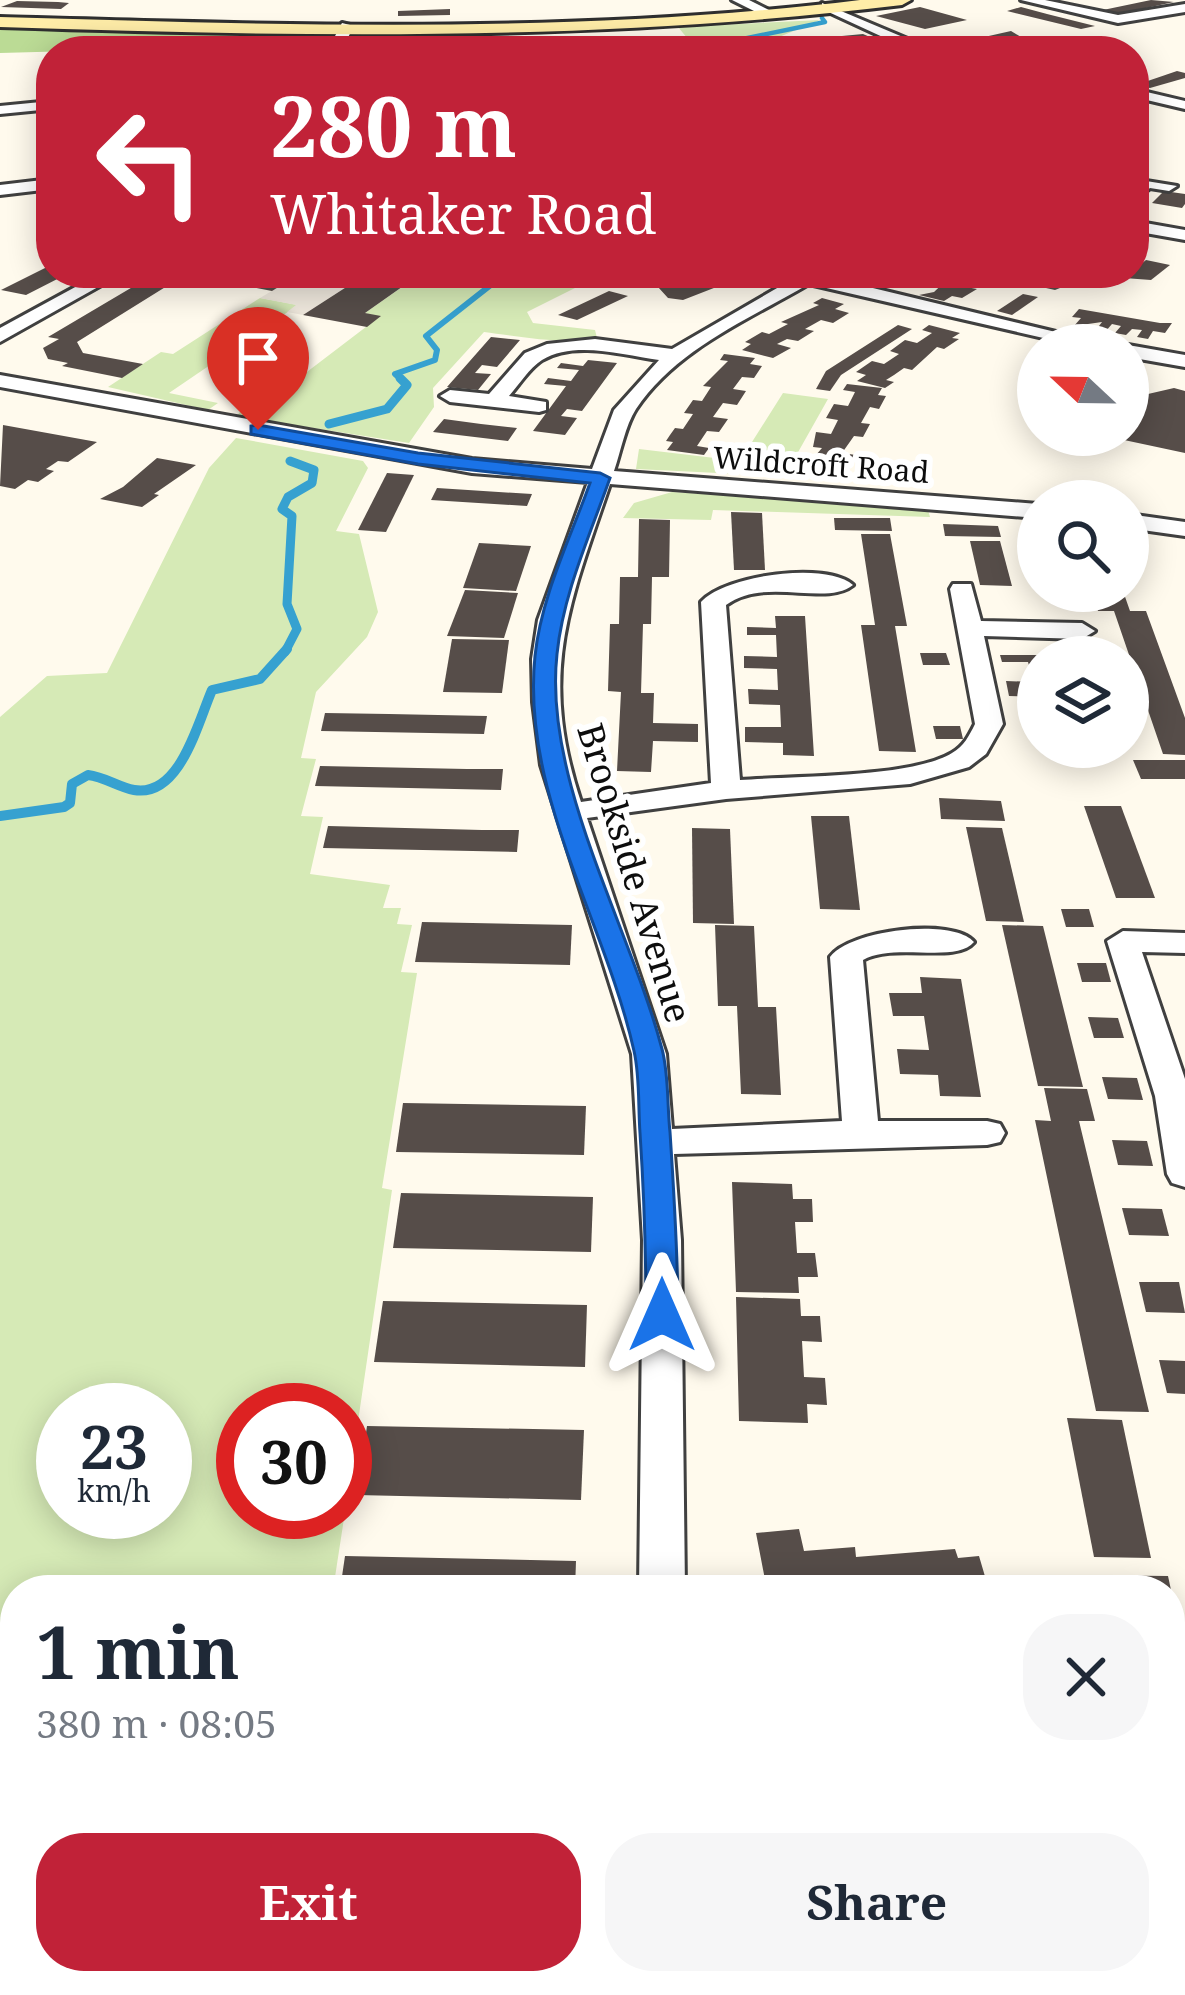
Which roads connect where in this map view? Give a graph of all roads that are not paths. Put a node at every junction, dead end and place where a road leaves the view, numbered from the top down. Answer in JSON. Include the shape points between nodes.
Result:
{"nodes":[{"id":1,"x":738,"y":0,"type":"edge"},
{"id":2,"x":870,"y":0,"type":"edge"},
{"id":3,"x":902,"y":0,"type":"edge"},
{"id":4,"x":1027,"y":0,"type":"edge"},
{"id":5,"x":830,"y":8,"type":"junction"},
{"id":6,"x":1185,"y":8,"type":"edge"},
{"id":7,"x":770,"y":14,"type":"junction"},
{"id":8,"x":0,"y":20,"type":"edge"},
{"id":9,"x":346,"y":28,"type":"junction"},
{"id":10,"x":342,"y":36,"type":"edge"},
{"id":11,"x":893,"y":36,"type":"edge"},
{"id":12,"x":1149,"y":97,"type":"edge"},
{"id":13,"x":1185,"y":105,"type":"edge"},
{"id":14,"x":36,"y":106,"type":"edge"},
{"id":15,"x":0,"y":110,"type":"edge"},
{"id":16,"x":1149,"y":183,"type":"edge"},
{"id":17,"x":36,"y":186,"type":"edge"},
{"id":18,"x":1169,"y":186,"type":"dead end"},
{"id":19,"x":0,"y":190,"type":"edge"},
{"id":20,"x":1149,"y":229,"type":"edge"},
{"id":21,"x":1185,"y":235,"type":"edge"},
{"id":22,"x":87,"y":288,"type":"edge"},
{"id":23,"x":787,"y":288,"type":"edge"},
{"id":24,"x":865,"y":288,"type":"edge"},
{"id":25,"x":1017,"y":325,"type":"edge"},
{"id":26,"x":0,"y":336,"type":"edge"},
{"id":27,"x":1149,"y":355,"type":"edge"},
{"id":28,"x":676,"y":356,"type":"junction"},
{"id":29,"x":1185,"y":361,"type":"edge"},
{"id":30,"x":0,"y":381,"type":"edge"},
{"id":31,"x":450,"y":396,"type":"dead end"},
{"id":32,"x":494,"y":401,"type":"junction"},
{"id":33,"x":538,"y":406,"type":"dead end"},
{"id":34,"x":600,"y":478,"type":"junction"},
{"id":35,"x":1017,"y":509,"type":"edge"},
{"id":36,"x":1149,"y":524,"type":"edge"},
{"id":37,"x":1185,"y":529,"type":"edge"},
{"id":38,"x":841,"y":585,"type":"dead end"},
{"id":39,"x":962,"y":589,"type":"dead end"},
{"id":40,"x":971,"y":628,"type":"junction"},
{"id":41,"x":1082,"y":631,"type":"dead end"},
{"id":42,"x":726,"y":790,"type":"junction"},
{"id":43,"x":569,"y":812,"type":"junction"},
{"id":44,"x":958,"y":942,"type":"dead end"},
{"id":45,"x":1185,"y":943,"type":"edge"},
{"id":46,"x":860,"y":1133,"type":"junction"},
{"id":47,"x":987,"y":1133,"type":"dead end"},
{"id":48,"x":656,"y":1142,"type":"junction"},
{"id":49,"x":1185,"y":1174,"type":"edge"},
{"id":50,"x":662,"y":1575,"type":"edge"}],
"edges":[{"from":1,"to":7,"type":"street"},
{"from":2,"to":5,"type":"main road"},
{"from":3,"to":5,"type":"main road"},
{"from":4,"to":6,"type":"street","via":[[1118,20]]},
{"from":5,"to":7,"type":"main road"},
{"from":5,"to":11,"type":"street"},
{"from":7,"to":9,"type":"main road"},
{"from":8,"to":9,"type":"main road"},
{"from":9,"to":10,"type":"street"},
{"from":12,"to":13,"type":"street"},
{"from":14,"to":15,"type":"street"},
{"from":16,"to":18,"type":"street"},
{"from":17,"to":19,"type":"street"},
{"from":20,"to":21,"type":"street"},
{"from":22,"to":26,"type":"street"},
{"from":23,"to":28,"type":"street","name":"Brookside Avenue"},
{"from":24,"to":25,"type":"street"},
{"from":27,"to":29,"type":"street"},
{"from":28,"to":32,"type":"street","via":[[554,348],[532,357]]},
{"from":28,"to":34,"type":"street","name":"Brookside Avenue","via":[[624,410]]},
{"from":30,"to":34,"type":"street","name":"Wildcroft Road","via":[[337,445]]},
{"from":31,"to":32,"type":"street"},
{"from":32,"to":33,"type":"street"},
{"from":34,"to":35,"type":"street","name":"Wildcroft Road"},
{"from":34,"to":43,"type":"street","name":"Brookside Avenue","via":[[545,659],[546,716]]},
{"from":36,"to":37,"type":"street"},
{"from":38,"to":42,"type":"street","via":[[757,584],[713,602]]},
{"from":39,"to":40,"type":"street"},
{"from":40,"to":41,"type":"street"},
{"from":40,"to":42,"type":"street","via":[[988,724],[959,761],[910,776]]},
{"from":42,"to":43,"type":"street"},
{"from":43,"to":48,"type":"street","name":"Brookside Avenue","via":[[647,1045]]},
{"from":44,"to":46,"type":"street","via":[[858,946],[846,957]]},
{"from":45,"to":49,"type":"street","via":[[1123,941],[1173,1096]]},
{"from":46,"to":47,"type":"street"},
{"from":46,"to":48,"type":"street"},
{"from":48,"to":50,"type":"street","name":"Brookside Avenue"}]}
